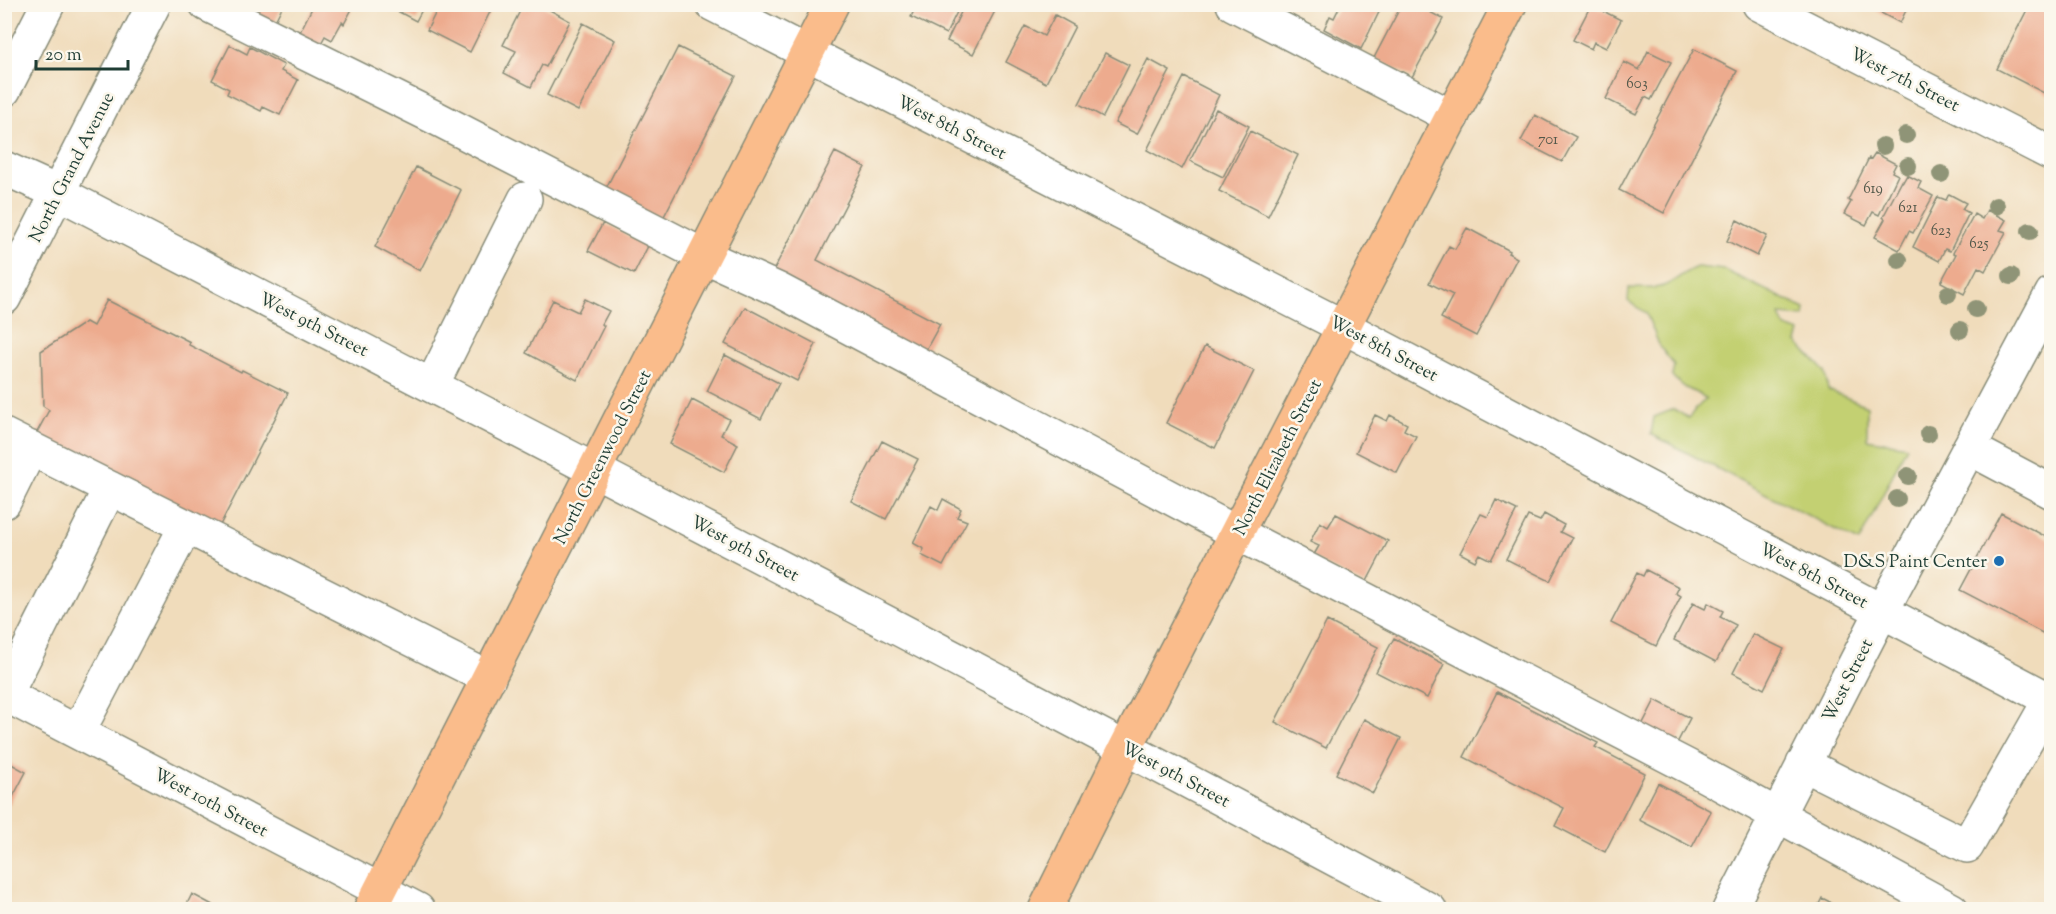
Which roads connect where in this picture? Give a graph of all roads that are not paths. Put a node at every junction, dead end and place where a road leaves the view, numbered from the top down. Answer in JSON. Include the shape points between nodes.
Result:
{"nodes":[{"id":1,"x":48,"y":4,"type":"edge"},
{"id":2,"x":154,"y":4,"type":"edge"},
{"id":3,"x":207,"y":4,"type":"edge"},
{"id":4,"x":832,"y":4,"type":"edge"},
{"id":5,"x":1233,"y":4,"type":"edge"},
{"id":6,"x":1510,"y":4,"type":"edge"},
{"id":7,"x":1759,"y":4,"type":"edge"},
{"id":8,"x":727,"y":8,"type":"edge"},
{"id":9,"x":808,"y":53,"type":"junction"},
{"id":10,"x":4,"y":90,"type":"edge"},
{"id":11,"x":1452,"y":117,"type":"junction"},
{"id":12,"x":2052,"y":154,"type":"edge"},
{"id":13,"x":4,"y":168,"type":"edge"},
{"id":14,"x":57,"y":192,"type":"junction"},
{"id":15,"x":525,"y":199,"type":"dead end"},
{"id":16,"x":704,"y":256,"type":"junction"},
{"id":17,"x":2052,"y":293,"type":"edge"},
{"id":18,"x":4,"y":298,"type":"edge"},
{"id":19,"x":1344,"y":327,"type":"junction"},
{"id":20,"x":432,"y":385,"type":"junction"},
{"id":21,"x":18,"y":441,"type":"edge"},
{"id":22,"x":1969,"y":448,"type":"junction"},
{"id":23,"x":596,"y":469,"type":"junction"},
{"id":24,"x":110,"y":488,"type":"junction"},
{"id":25,"x":2052,"y":492,"type":"edge"},
{"id":26,"x":4,"y":502,"type":"edge"},
{"id":27,"x":186,"y":526,"type":"junction"},
{"id":28,"x":1237,"y":533,"type":"junction"},
{"id":29,"x":1882,"y":611,"type":"junction"},
{"id":30,"x":489,"y":678,"type":"junction"},
{"id":31,"x":5,"y":694,"type":"edge"},
{"id":32,"x":2051,"y":699,"type":"edge"},
{"id":33,"x":78,"y":732,"type":"junction"},
{"id":34,"x":1126,"y":747,"type":"junction"},
{"id":35,"x":1803,"y":765,"type":"junction"},
{"id":36,"x":1777,"y":816,"type":"junction"},
{"id":37,"x":375,"y":900,"type":"edge"},
{"id":38,"x":418,"y":909,"type":"edge"},
{"id":39,"x":1045,"y":909,"type":"edge"},
{"id":40,"x":1430,"y":909,"type":"edge"},
{"id":41,"x":1729,"y":909,"type":"edge"},
{"id":42,"x":1952,"y":909,"type":"edge"}],
"edges":[{"from":1,"to":10,"type":"street"},
{"from":2,"to":14,"type":"street","name":"North Grand Avenue"},
{"from":3,"to":16,"type":"street"},
{"from":4,"to":9,"type":"main road","name":"North Greenwood Street"},
{"from":5,"to":11,"type":"street"},
{"from":6,"to":11,"type":"main road","name":"North Elizabeth Street"},
{"from":7,"to":12,"type":"street","name":"West 7th Street"},
{"from":8,"to":9,"type":"street","name":"West 8th Street"},
{"from":9,"to":16,"type":"main road","name":"North Greenwood Street"},
{"from":9,"to":19,"type":"street","name":"West 8th Street"},
{"from":11,"to":19,"type":"main road","name":"North Elizabeth Street"},
{"from":13,"to":14,"type":"street","name":"West 9th Street"},
{"from":14,"to":18,"type":"street","name":"North Grand Avenue"},
{"from":14,"to":20,"type":"street","name":"West 9th Street"},
{"from":15,"to":20,"type":"street"},
{"from":16,"to":23,"type":"main road","name":"North Greenwood Street"},
{"from":16,"to":28,"type":"street","via":[[779,290]]},
{"from":17,"to":22,"type":"street","name":"West Street"},
{"from":19,"to":28,"type":"main road","name":"North Elizabeth Street"},
{"from":19,"to":29,"type":"street","name":"West 8th Street"},
{"from":20,"to":23,"type":"street","name":"West 9th Street"},
{"from":21,"to":24,"type":"street"},
{"from":21,"to":26,"type":"street"},
{"from":22,"to":25,"type":"street"},
{"from":22,"to":29,"type":"street","name":"West Street"},
{"from":23,"to":30,"type":"main road","name":"North Greenwood Street"},
{"from":23,"to":34,"type":"street","name":"West 9th Street"},
{"from":24,"to":27,"type":"street"},
{"from":24,"to":31,"type":"street"},
{"from":27,"to":30,"type":"street"},
{"from":27,"to":33,"type":"street"},
{"from":28,"to":34,"type":"main road","name":"North Elizabeth Street"},
{"from":28,"to":36,"type":"street"},
{"from":29,"to":32,"type":"street","name":"West 8th Street"},
{"from":29,"to":35,"type":"street","name":"West Street"},
{"from":30,"to":37,"type":"main road","name":"North Greenwood Street"},
{"from":31,"to":33,"type":"street","name":"West 10th Street"},
{"from":32,"to":35,"type":"street","via":[[1967,846]]},
{"from":33,"to":37,"type":"street","name":"West 10th Street"},
{"from":34,"to":39,"type":"main road","name":"North Elizabeth Street"},
{"from":34,"to":40,"type":"street","name":"West 9th Street"},
{"from":35,"to":36,"type":"street","name":"West Street"},
{"from":36,"to":41,"type":"street","name":"West Street"},
{"from":36,"to":42,"type":"street"},
{"from":37,"to":38,"type":"street","name":"West 10th Street"}]}
